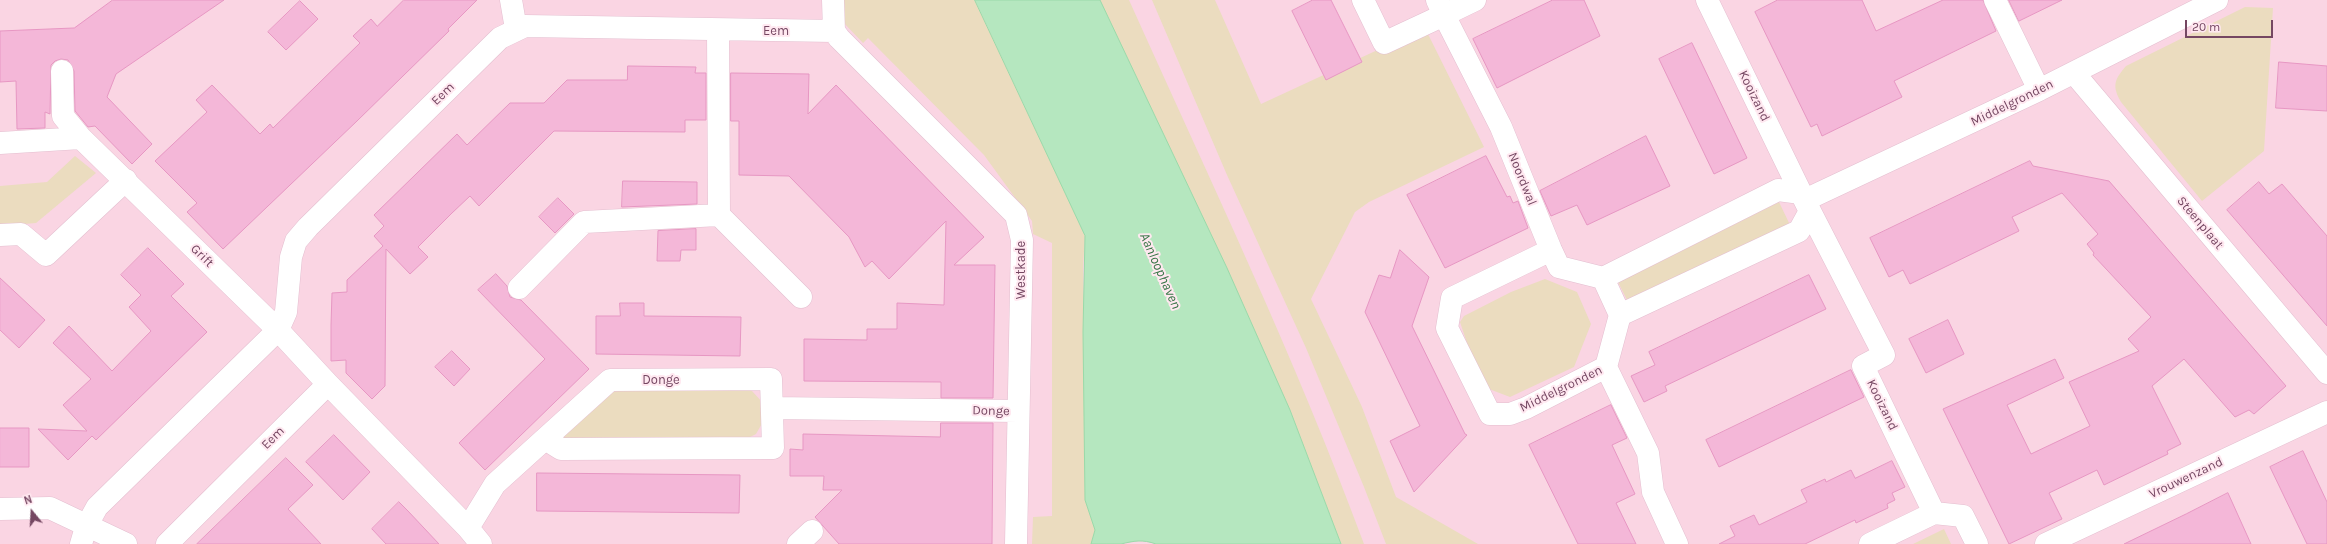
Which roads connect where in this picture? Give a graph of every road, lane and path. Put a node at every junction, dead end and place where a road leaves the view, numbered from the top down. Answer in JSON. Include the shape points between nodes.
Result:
{"nodes":[{"id":1,"x":511,"y":0,"type":"edge"},
{"id":2,"x":833,"y":0,"type":"edge"},
{"id":3,"x":1363,"y":0,"type":"edge"},
{"id":4,"x":1475,"y":0,"type":"edge"},
{"id":5,"x":1707,"y":0,"type":"edge"},
{"id":6,"x":1995,"y":0,"type":"edge"},
{"id":7,"x":2217,"y":0,"type":"edge"},
{"id":8,"x":1441,"y":7,"type":"edge"},
{"id":9,"x":516,"y":29,"type":"junction"},
{"id":10,"x":718,"y":30,"type":"junction"},
{"id":11,"x":834,"y":31,"type":"junction"},
{"id":12,"x":62,"y":71,"type":"dead end"},
{"id":13,"x":2074,"y":73,"type":"junction"},
{"id":14,"x":2039,"y":90,"type":"junction"},
{"id":15,"x":81,"y":138,"type":"junction"},
{"id":16,"x":0,"y":143,"type":"edge"},
{"id":17,"x":126,"y":180,"type":"junction"},
{"id":18,"x":1805,"y":201,"type":"junction"},
{"id":19,"x":719,"y":215,"type":"junction"},
{"id":20,"x":0,"y":235,"type":"edge"},
{"id":21,"x":1551,"y":250,"type":"junction"},
{"id":22,"x":1603,"y":278,"type":"junction"},
{"id":23,"x":519,"y":288,"type":"dead end"},
{"id":24,"x":801,"y":298,"type":"dead end"},
{"id":25,"x":1620,"y":315,"type":"junction"},
{"id":26,"x":278,"y":330,"type":"junction"},
{"id":27,"x":1606,"y":368,"type":"junction"},
{"id":28,"x":2327,"y":373,"type":"edge"},
{"id":29,"x":328,"y":384,"type":"junction"},
{"id":30,"x":772,"y":408,"type":"junction"},
{"id":31,"x":1018,"y":411,"type":"junction"},
{"id":32,"x":2327,"y":412,"type":"edge"},
{"id":33,"x":545,"y":438,"type":"junction"},
{"id":34,"x":0,"y":509,"type":"edge"},
{"id":35,"x":1934,"y":513,"type":"junction"},
{"id":36,"x":84,"y":536,"type":"edge"},
{"id":37,"x":475,"y":536,"type":"edge"},
{"id":38,"x":126,"y":544,"type":"edge"},
{"id":39,"x":167,"y":544,"type":"edge"},
{"id":40,"x":1016,"y":544,"type":"edge"},
{"id":41,"x":1677,"y":544,"type":"edge"},
{"id":42,"x":1870,"y":544,"type":"edge"},
{"id":43,"x":1977,"y":544,"type":"edge"},
{"id":44,"x":2046,"y":544,"type":"edge"}],
"edges":[{"from":1,"to":9,"type":"street"},
{"from":2,"to":11,"type":"street"},
{"from":3,"to":8,"type":"street","via":[[1384,43]]},
{"from":4,"to":8,"type":"street"},
{"from":5,"to":18,"type":"street","name":"Kooizand"},
{"from":6,"to":14,"type":"street"},
{"from":7,"to":13,"type":"street","name":"Middelgronden"},
{"from":8,"to":21,"type":"street","name":"Noordwal","via":[[1501,127]]},
{"from":9,"to":10,"type":"street","name":"Eem","via":[[525,26]]},
{"from":9,"to":26,"type":"street","name":"Eem","via":[[500,38],[313,221],[296,241],[291,257],[286,312]]},
{"from":10,"to":11,"type":"street","name":"Eem"},
{"from":10,"to":19,"type":"street"},
{"from":11,"to":31,"type":"street","name":"Westkade","via":[[1016,215],[1022,240]]},
{"from":12,"to":15,"type":"street","name":"Grift","via":[[63,116]]},
{"from":13,"to":14,"type":"street","name":"Middelgronden"},
{"from":13,"to":28,"type":"street","name":"Steenplaat"},
{"from":14,"to":18,"type":"street","name":"Middelgronden"},
{"from":15,"to":16,"type":"street"},
{"from":15,"to":17,"type":"street","name":"Grift"},
{"from":17,"to":20,"type":"street","via":[[46,255],[21,234]]},
{"from":17,"to":26,"type":"street","name":"Grift"},
{"from":18,"to":22,"type":"street","via":[[1778,190]]},
{"from":18,"to":25,"type":"street","via":[[1799,231]]},
{"from":18,"to":35,"type":"street","name":"Kooizand","via":[[1884,355],[1863,366]]},
{"from":19,"to":23,"type":"street","via":[[584,222]]},
{"from":19,"to":24,"type":"street"},
{"from":21,"to":22,"type":"street","name":"Noordwal","via":[[1559,268]]},
{"from":21,"to":27,"type":"street","name":"Middelgronden","via":[[1452,298],[1447,328],[1464,366],[1490,414],[1503,414],[1526,408]]},
{"from":22,"to":25,"type":"street"},
{"from":25,"to":27,"type":"street","name":"Middelgronden"},
{"from":26,"to":29,"type":"street"},
{"from":26,"to":36,"type":"street","name":"Eem","via":[[97,507]]},
{"from":27,"to":41,"type":"street","via":[[1648,453],[1653,492]]},
{"from":29,"to":37,"type":"street","name":"Donge"},
{"from":29,"to":39,"type":"street","name":"Eem"},
{"from":30,"to":31,"type":"street","name":"Donge"},
{"from":30,"to":33,"type":"street","name":"Donge","via":[[773,448],[561,449]]},
{"from":30,"to":33,"type":"street","name":"Donge","via":[[771,379],[610,380]]},
{"from":31,"to":40,"type":"street","name":"Westkade"},
{"from":32,"to":44,"type":"street","name":"Vrouwenzand"},
{"from":33,"to":37,"type":"street","name":"Donge","via":[[494,484]]},
{"from":34,"to":36,"type":"street","via":[[50,508]]},
{"from":35,"to":42,"type":"street"},
{"from":35,"to":43,"type":"street","via":[[1962,516]]},
{"from":36,"to":38,"type":"street"}]}
